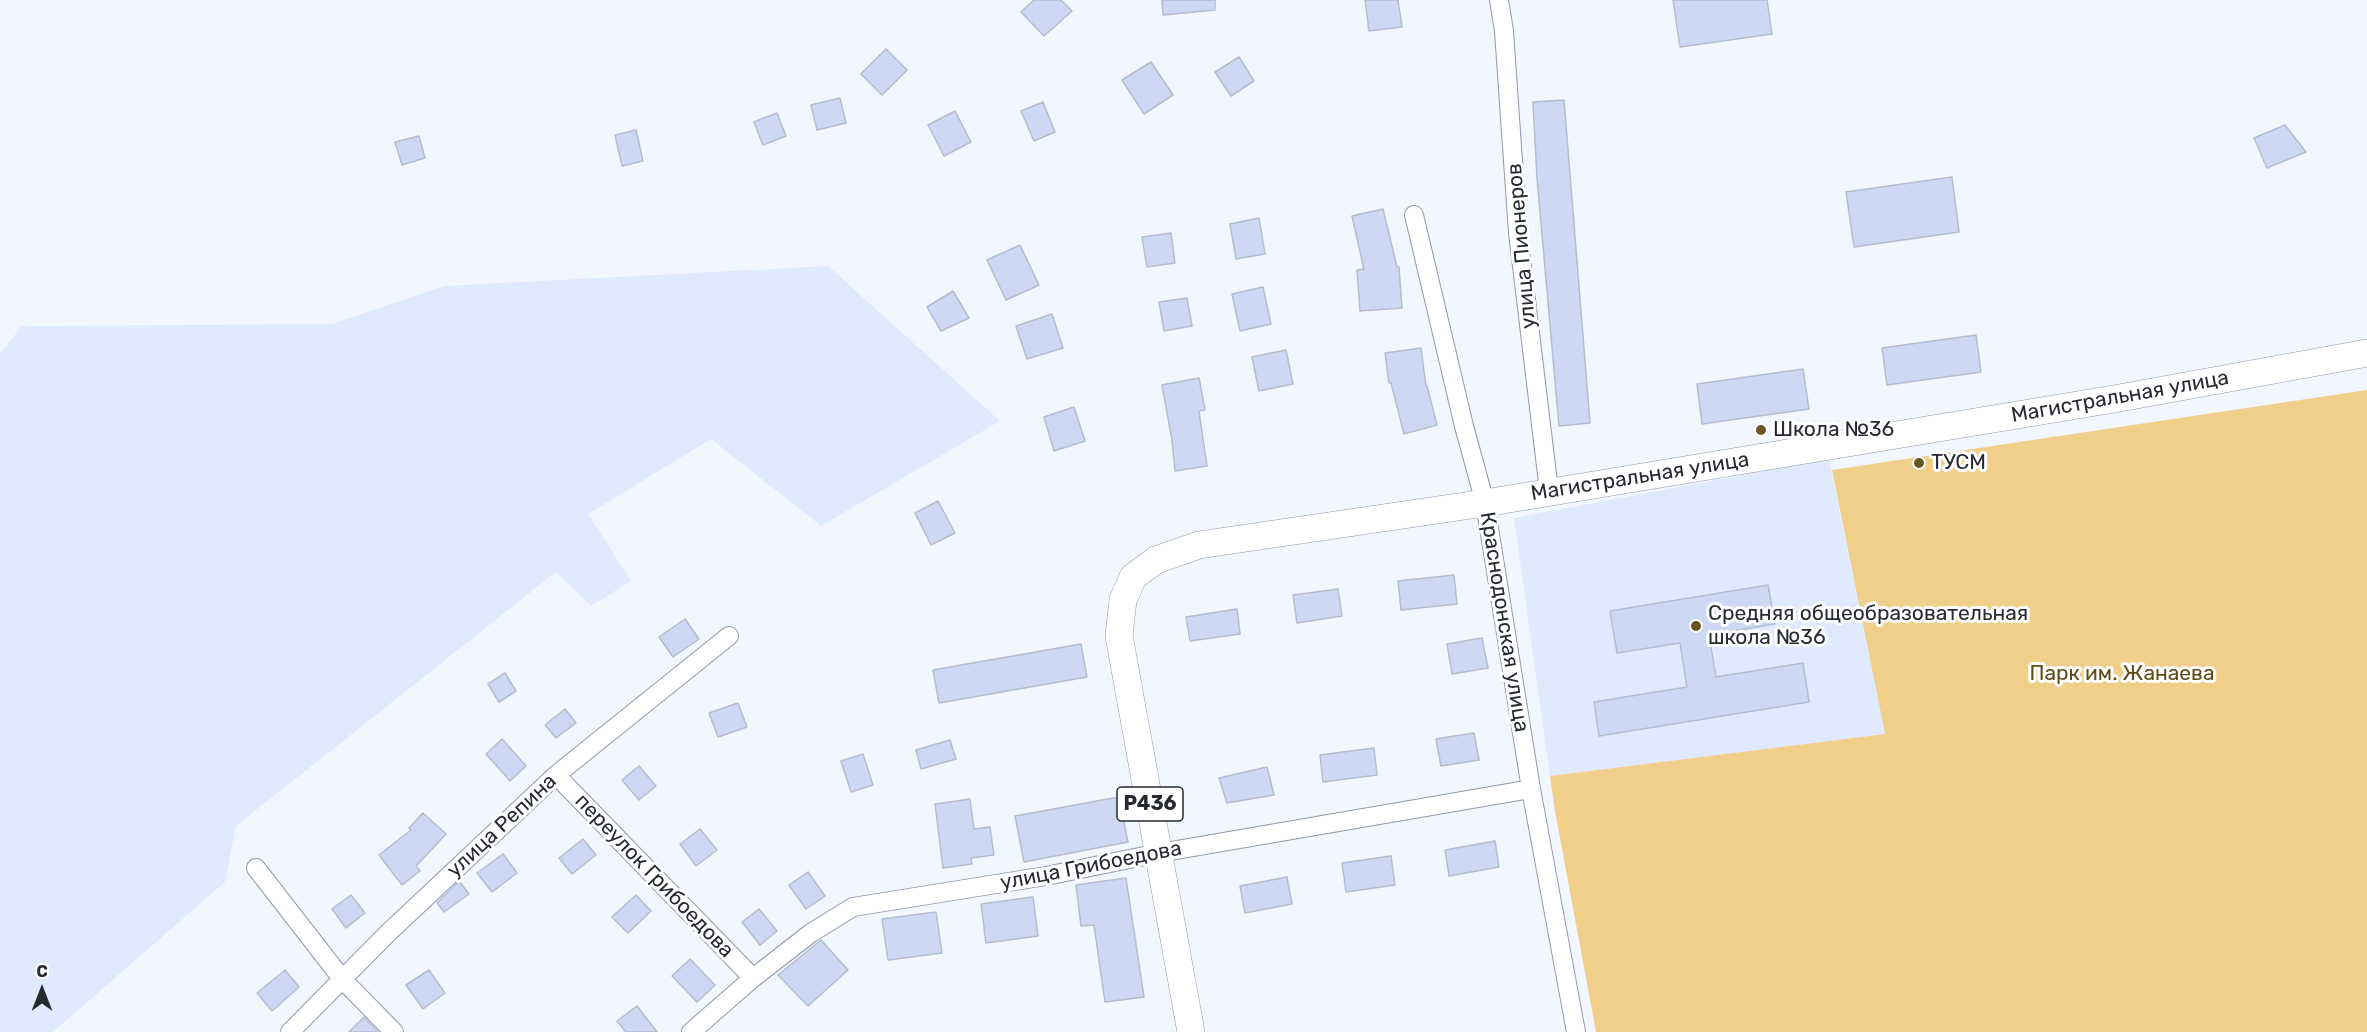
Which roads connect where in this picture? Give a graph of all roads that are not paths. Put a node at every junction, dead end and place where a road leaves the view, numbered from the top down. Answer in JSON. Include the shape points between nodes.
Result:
{"nodes":[{"id":1,"x":1499,"y":0,"type":"edge"},
{"id":2,"x":1414,"y":215,"type":"dead end"},
{"id":3,"x":2367,"y":353,"type":"edge"},
{"id":4,"x":1549,"y":491,"type":"junction"},
{"id":5,"x":1485,"y":503,"type":"junction"},
{"id":6,"x":729,"y":636,"type":"dead end"},
{"id":7,"x":556,"y":775,"type":"junction"},
{"id":8,"x":1531,"y":789,"type":"junction"},
{"id":9,"x":1159,"y":853,"type":"junction"},
{"id":10,"x":256,"y":868,"type":"dead end"},
{"id":11,"x":753,"y":978,"type":"junction"},
{"id":12,"x":343,"y":980,"type":"junction"},
{"id":13,"x":290,"y":1032,"type":"edge"},
{"id":14,"x":394,"y":1032,"type":"edge"},
{"id":15,"x":691,"y":1032,"type":"edge"},
{"id":16,"x":1191,"y":1032,"type":"edge"},
{"id":17,"x":1576,"y":1032,"type":"edge"}],
"edges":[{"from":1,"to":4,"type":"street","name":"улица Пионеров","via":[[1518,233]]},
{"from":2,"to":5,"type":"street","name":"Краснодонская улица"},
{"from":3,"to":4,"type":"main road","name":"Магистральная улица","via":[[2114,399]]},
{"from":4,"to":5,"type":"main road","name":"Магистральная улица"},
{"from":5,"to":8,"type":"street","name":"Краснодонская улица"},
{"from":5,"to":9,"type":"main road","name":"Магистральная улица","number":"P436","via":[[1199,545],[1156,560],[1133,577],[1123,600],[1119,636]]},
{"from":6,"to":7,"type":"street","name":"улица Репина"},
{"from":7,"to":11,"type":"street","name":"переулок Грибоедова"},
{"from":7,"to":12,"type":"street","name":"улица Репина"},
{"from":8,"to":9,"type":"street","name":"улица Грибоедова"},
{"from":8,"to":17,"type":"street","name":"Краснодонская улица"},
{"from":9,"to":11,"type":"street","name":"улица Грибоедова","via":[[1046,876],[853,907],[811,933]]},
{"from":9,"to":16,"type":"main road","number":"P436"},
{"from":10,"to":12,"type":"street"},
{"from":11,"to":15,"type":"street","name":"улица Грибоедова"},
{"from":12,"to":13,"type":"street","name":"улица Репина"},
{"from":12,"to":14,"type":"street"}]}
